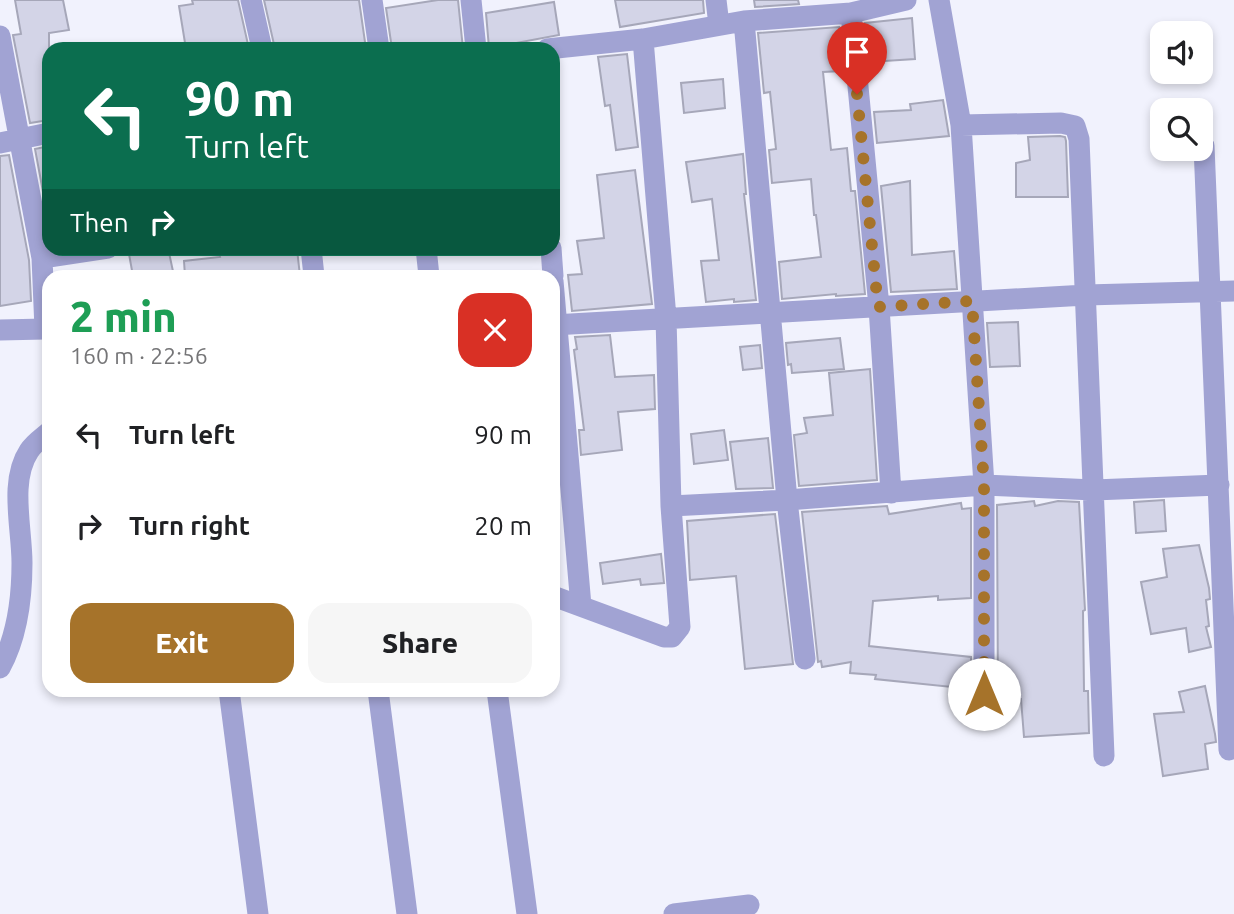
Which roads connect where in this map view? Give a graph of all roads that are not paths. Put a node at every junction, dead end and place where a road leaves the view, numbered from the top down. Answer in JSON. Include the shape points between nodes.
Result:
{"nodes":[{"id":1,"x":251,"y":0,"type":"edge"},
{"id":2,"x":372,"y":0,"type":"edge"},
{"id":3,"x":471,"y":0,"type":"edge"},
{"id":4,"x":716,"y":0,"type":"edge"},
{"id":5,"x":906,"y":0,"type":"edge"},
{"id":6,"x":939,"y":0,"type":"edge"},
{"id":7,"x":818,"y":7,"type":"edge"},
{"id":8,"x":851,"y":13,"type":"junction"},
{"id":9,"x":744,"y":21,"type":"junction"},
{"id":10,"x":719,"y":25,"type":"junction"},
{"id":11,"x":0,"y":36,"type":"edge"},
{"id":12,"x":643,"y":39,"type":"junction"},
{"id":13,"x":260,"y":42,"type":"edge"},
{"id":14,"x":378,"y":42,"type":"edge"},
{"id":15,"x":475,"y":42,"type":"edge"},
{"id":16,"x":560,"y":48,"type":"edge"},
{"id":17,"x":961,"y":125,"type":"junction"},
{"id":18,"x":42,"y":134,"type":"edge"},
{"id":19,"x":10,"y":141,"type":"edge"},
{"id":20,"x":1204,"y":161,"type":"edge"},
{"id":21,"x":55,"y":256,"type":"edge"},
{"id":22,"x":42,"y":258,"type":"junction"},
{"id":23,"x":43,"y":270,"type":"edge"},
{"id":24,"x":1208,"y":290,"type":"junction"},
{"id":25,"x":1234,"y":291,"type":"edge"},
{"id":26,"x":1086,"y":295,"type":"junction"},
{"id":27,"x":972,"y":301,"type":"junction"},
{"id":28,"x":878,"y":307,"type":"junction"},
{"id":29,"x":770,"y":312,"type":"junction"},
{"id":30,"x":666,"y":318,"type":"junction"},
{"id":31,"x":560,"y":325,"type":"edge"},
{"id":32,"x":0,"y":330,"type":"edge"},
{"id":33,"x":42,"y":330,"type":"edge"},
{"id":34,"x":560,"y":387,"type":"edge"},
{"id":35,"x":42,"y":439,"type":"edge"},
{"id":36,"x":984,"y":485,"type":"junction"},
{"id":37,"x":1219,"y":485,"type":"junction"},
{"id":38,"x":1094,"y":490,"type":"junction"},
{"id":39,"x":891,"y":493,"type":"junction"},
{"id":40,"x":787,"y":500,"type":"junction"},
{"id":41,"x":671,"y":506,"type":"junction"},
{"id":42,"x":560,"y":598,"type":"edge"},
{"id":43,"x":581,"y":606,"type":"junction"},
{"id":44,"x":805,"y":659,"type":"dead end"},
{"id":45,"x":0,"y":668,"type":"edge"},
{"id":46,"x":984,"y":694,"type":"dead end"},
{"id":47,"x":230,"y":697,"type":"edge"},
{"id":48,"x":379,"y":697,"type":"edge"},
{"id":49,"x":498,"y":697,"type":"edge"},
{"id":50,"x":1229,"y":750,"type":"dead end"},
{"id":51,"x":1104,"y":756,"type":"dead end"},
{"id":52,"x":749,"y":905,"type":"dead end"},
{"id":53,"x":258,"y":914,"type":"edge"},
{"id":54,"x":407,"y":914,"type":"edge"},
{"id":55,"x":527,"y":914,"type":"edge"},
{"id":56,"x":674,"y":914,"type":"edge"}],
"edges":[{"from":1,"to":13,"type":"street"},
{"from":2,"to":14,"type":"street"},
{"from":3,"to":15,"type":"street"},
{"from":4,"to":10,"type":"street"},
{"from":5,"to":8,"type":"street"},
{"from":6,"to":17,"type":"street"},
{"from":7,"to":8,"type":"street"},
{"from":7,"to":9,"type":"street"},
{"from":8,"to":28,"type":"street"},
{"from":9,"to":10,"type":"street"},
{"from":9,"to":29,"type":"street"},
{"from":10,"to":12,"type":"street"},
{"from":11,"to":19,"type":"street"},
{"from":12,"to":16,"type":"street"},
{"from":12,"to":30,"type":"street"},
{"from":17,"to":26,"type":"street","via":[[1075,126]]},
{"from":17,"to":27,"type":"street"},
{"from":18,"to":19,"type":"street"},
{"from":19,"to":22,"type":"street"},
{"from":20,"to":24,"type":"street"},
{"from":21,"to":22,"type":"street"},
{"from":22,"to":23,"type":"street"},
{"from":24,"to":25,"type":"street"},
{"from":24,"to":26,"type":"street"},
{"from":24,"to":37,"type":"street"},
{"from":26,"to":27,"type":"street"},
{"from":26,"to":38,"type":"street"},
{"from":27,"to":28,"type":"street"},
{"from":27,"to":36,"type":"street"},
{"from":28,"to":29,"type":"street"},
{"from":28,"to":39,"type":"street"},
{"from":29,"to":30,"type":"street"},
{"from":29,"to":40,"type":"street"},
{"from":30,"to":31,"type":"street"},
{"from":30,"to":41,"type":"street"},
{"from":32,"to":33,"type":"street"},
{"from":34,"to":43,"type":"street"},
{"from":35,"to":45,"type":"street","via":[[29,451],[19,480],[21,588],[16,622]]},
{"from":36,"to":38,"type":"street"},
{"from":36,"to":39,"type":"street"},
{"from":36,"to":46,"type":"street"},
{"from":37,"to":38,"type":"street"},
{"from":37,"to":50,"type":"street"},
{"from":38,"to":51,"type":"street"},
{"from":39,"to":40,"type":"street"},
{"from":40,"to":41,"type":"street"},
{"from":40,"to":44,"type":"street"},
{"from":41,"to":43,"type":"street","via":[[680,628],[672,637]]},
{"from":42,"to":43,"type":"street"},
{"from":47,"to":53,"type":"street"},
{"from":48,"to":54,"type":"street"},
{"from":49,"to":55,"type":"street"},
{"from":52,"to":56,"type":"street"}]}
